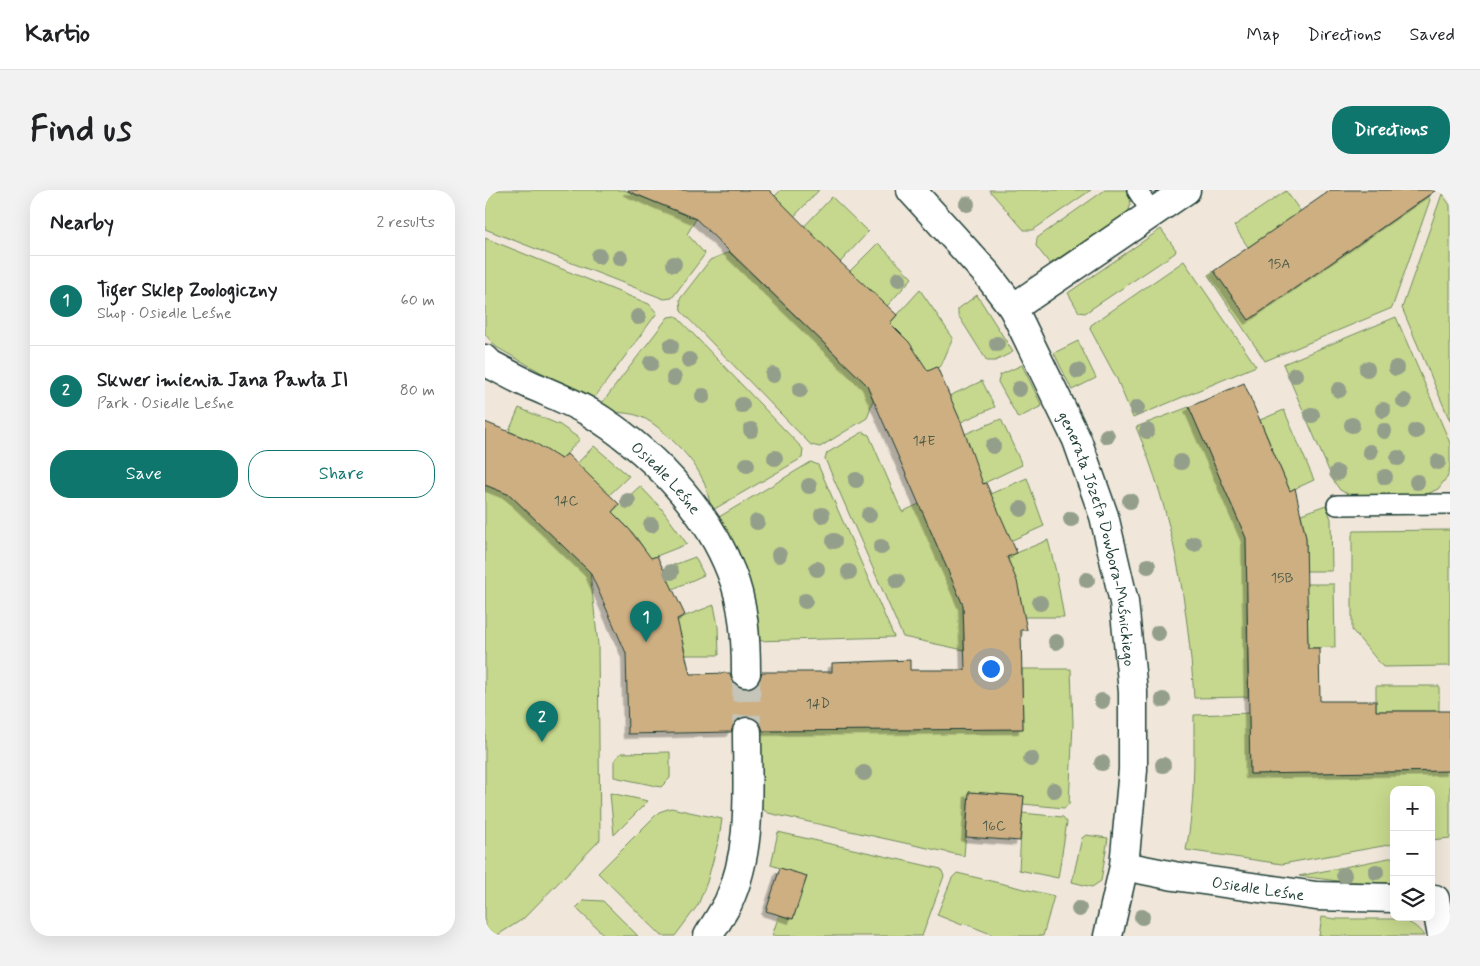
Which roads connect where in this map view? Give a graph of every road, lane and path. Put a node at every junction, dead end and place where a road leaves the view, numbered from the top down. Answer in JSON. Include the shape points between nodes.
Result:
{"nodes":[{"id":1,"x":911,"y":190,"type":"edge"},
{"id":2,"x":1137,"y":190,"type":"edge"},
{"id":3,"x":1186,"y":190,"type":"edge"},
{"id":4,"x":1152,"y":213,"type":"junction"},
{"id":5,"x":1013,"y":308,"type":"junction"},
{"id":6,"x":485,"y":359,"type":"edge"},
{"id":7,"x":1450,"y":504,"type":"edge"},
{"id":8,"x":1337,"y":505,"type":"dead end"},
{"id":9,"x":746,"y":673,"type":"tunnel mouth"},
{"id":10,"x":747,"y":732,"type":"tunnel mouth"},
{"id":11,"x":1124,"y":866,"type":"junction"},
{"id":12,"x":1390,"y":898,"type":"edge"},
{"id":13,"x":1439,"y":898,"type":"edge"},
{"id":14,"x":708,"y":936,"type":"edge"},
{"id":15,"x":1108,"y":936,"type":"edge"},
{"id":16,"x":1442,"y":936,"type":"edge"}],
"edges":[{"from":1,"to":5,"type":"street","name":"generała Józefa Dowbora-Muśnickiego","via":[[987,274]]},
{"from":2,"to":4,"type":"lane"},
{"from":3,"to":4,"type":"street"},
{"from":4,"to":5,"type":"street"},
{"from":5,"to":11,"type":"street","name":"generała Józefa Dowbora-Muśnickiego","via":[[1077,440],[1103,516],[1124,602],[1133,692],[1133,770]]},
{"from":6,"to":9,"type":"street","name":"Osiedle Leśne","via":[[530,385],[556,394],[589,412],[653,461],[679,489],[703,521],[731,572],[742,609]]},
{"from":7,"to":8,"type":"lane"},
{"from":10,"to":14,"type":"street","via":[[745,844],[728,902]]},
{"from":11,"to":12,"type":"street","name":"Osiedle Leśne","via":[[1316,896]]},
{"from":11,"to":15,"type":"street","name":"generała Józefa Dowbora-Muśnickiego"},
{"from":13,"to":16,"type":"street"}]}
